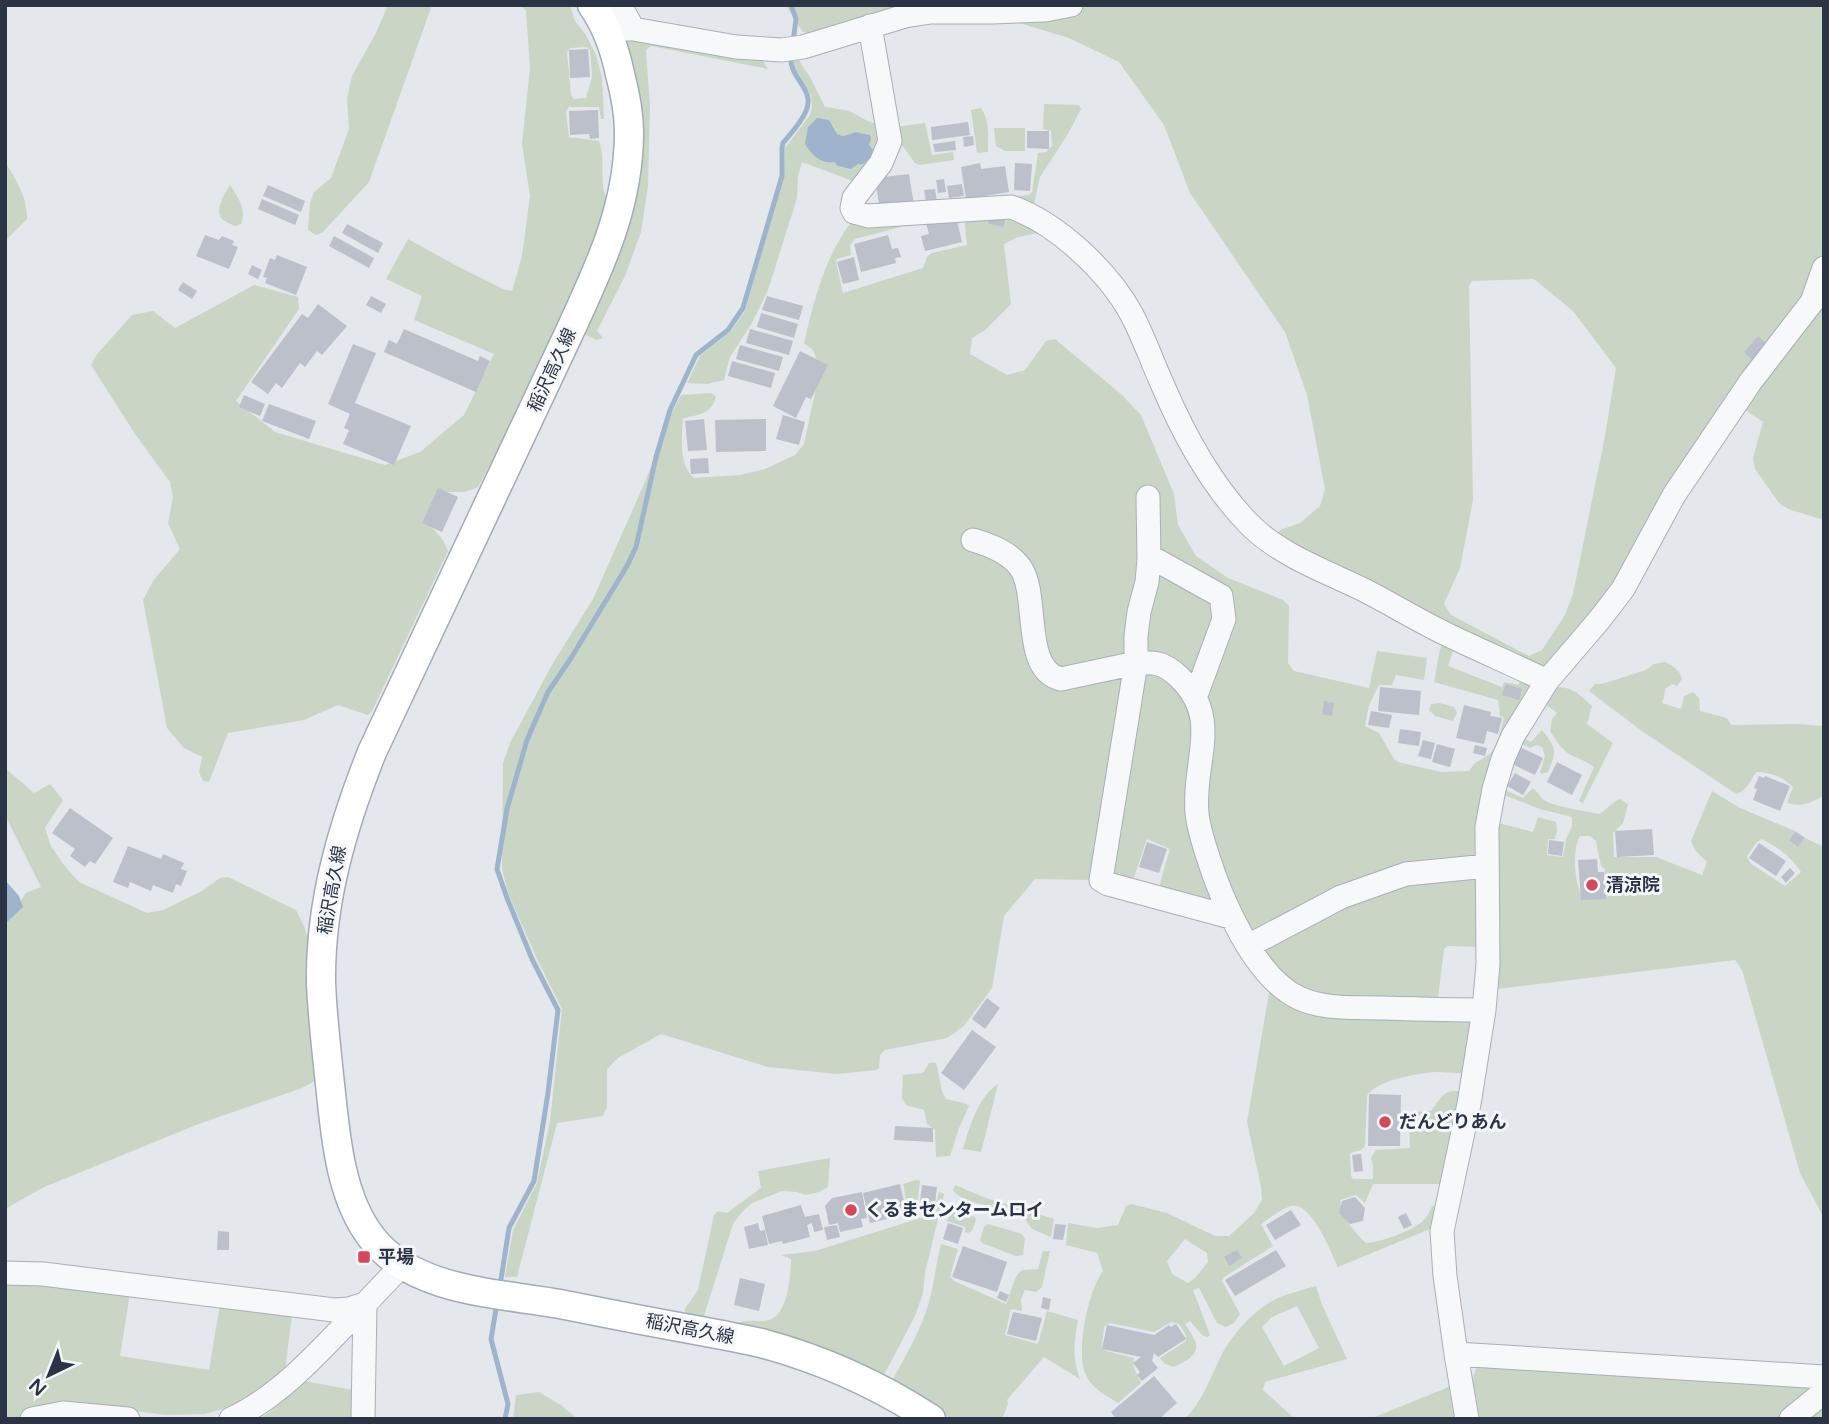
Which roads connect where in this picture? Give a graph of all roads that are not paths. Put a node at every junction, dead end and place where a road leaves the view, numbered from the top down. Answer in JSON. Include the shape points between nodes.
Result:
{"nodes":[{"id":1,"x":592,"y":5,"type":"edge"},
{"id":2,"x":620,"y":5,"type":"edge"},
{"id":3,"x":1071,"y":5,"type":"edge"},
{"id":4,"x":870,"y":26,"type":"junction"},
{"id":5,"x":620,"y":29,"type":"junction"},
{"id":6,"x":1824,"y":268,"type":"edge"},
{"id":7,"x":1148,"y":497,"type":"dead end"},
{"id":8,"x":973,"y":540,"type":"dead end"},
{"id":9,"x":1149,"y":556,"type":"junction"},
{"id":10,"x":1136,"y":663,"type":"junction"},
{"id":11,"x":1547,"y":681,"type":"junction"},
{"id":12,"x":1195,"y":698,"type":"junction"},
{"id":13,"x":1488,"y":866,"type":"junction"},
{"id":14,"x":1230,"y":916,"type":"junction"},
{"id":15,"x":1248,"y":946,"type":"junction"},
{"id":16,"x":1484,"y":1010,"type":"junction"},
{"id":17,"x":402,"y":1265,"type":"junction"},
{"id":18,"x":5,"y":1273,"type":"edge"},
{"id":19,"x":365,"y":1304,"type":"junction"},
{"id":20,"x":1456,"y":1354,"type":"junction"},
{"id":21,"x":1824,"y":1377,"type":"edge"},
{"id":22,"x":1824,"y":1392,"type":"edge"},
{"id":23,"x":32,"y":1419,"type":"edge"},
{"id":24,"x":128,"y":1419,"type":"edge"},
{"id":25,"x":231,"y":1419,"type":"edge"},
{"id":26,"x":363,"y":1419,"type":"edge"},
{"id":27,"x":931,"y":1419,"type":"edge"},
{"id":28,"x":1467,"y":1419,"type":"edge"},
{"id":29,"x":1791,"y":1419,"type":"edge"}],
"edges":[{"from":1,"to":5,"type":"main road","name":"稲沢高久線"},
{"from":2,"to":5,"type":"street"},
{"from":3,"to":4,"type":"street","via":[[1045,10],[932,12]]},
{"from":4,"to":5,"type":"street","via":[[782,50]]},
{"from":4,"to":11,"type":"street","via":[[890,141],[881,163],[854,198],[854,212],[868,216],[1011,207],[1044,223],[1080,250],[1122,298],[1198,454],[1253,528],[1283,551]]},
{"from":5,"to":17,"type":"main road","name":"稲沢高久線","via":[[618,65],[629,130],[627,167],[612,232],[372,752],[347,817],[330,885],[321,981],[339,1151],[361,1223]]},
{"from":6,"to":11,"type":"street","via":[[1812,302],[1751,381],[1674,495],[1623,589]]},
{"from":7,"to":9,"type":"street"},
{"from":8,"to":10,"type":"street","via":[[1008,555],[1020,567],[1027,579],[1037,652],[1053,677]]},
{"from":9,"to":10,"type":"street"},
{"from":9,"to":12,"type":"street","via":[[1221,596],[1224,619]]},
{"from":10,"to":12,"type":"street","via":[[1156,662],[1169,668]]},
{"from":10,"to":14,"type":"street","via":[[1101,880]]},
{"from":11,"to":13,"type":"street","via":[[1513,736],[1500,769],[1487,827]]},
{"from":12,"to":14,"type":"street","via":[[1204,727],[1197,814]]},
{"from":13,"to":15,"type":"street","via":[[1406,874],[1342,897]]},
{"from":13,"to":16,"type":"street"},
{"from":14,"to":15,"type":"street"},
{"from":15,"to":16,"type":"street","via":[[1284,990],[1312,1003]]},
{"from":16,"to":20,"type":"street","via":[[1441,1231]]},
{"from":17,"to":19,"type":"street"},
{"from":17,"to":27,"type":"main road","name":"稲沢高久線","via":[[473,1290],[801,1354],[874,1386]]},
{"from":18,"to":19,"type":"street","via":[[334,1310]]},
{"from":19,"to":25,"type":"street","via":[[276,1392]]},
{"from":19,"to":26,"type":"street"},
{"from":20,"to":21,"type":"street"},
{"from":20,"to":28,"type":"street"},
{"from":22,"to":29,"type":"street"},
{"from":23,"to":24,"type":"street","via":[[63,1413]]}]}
